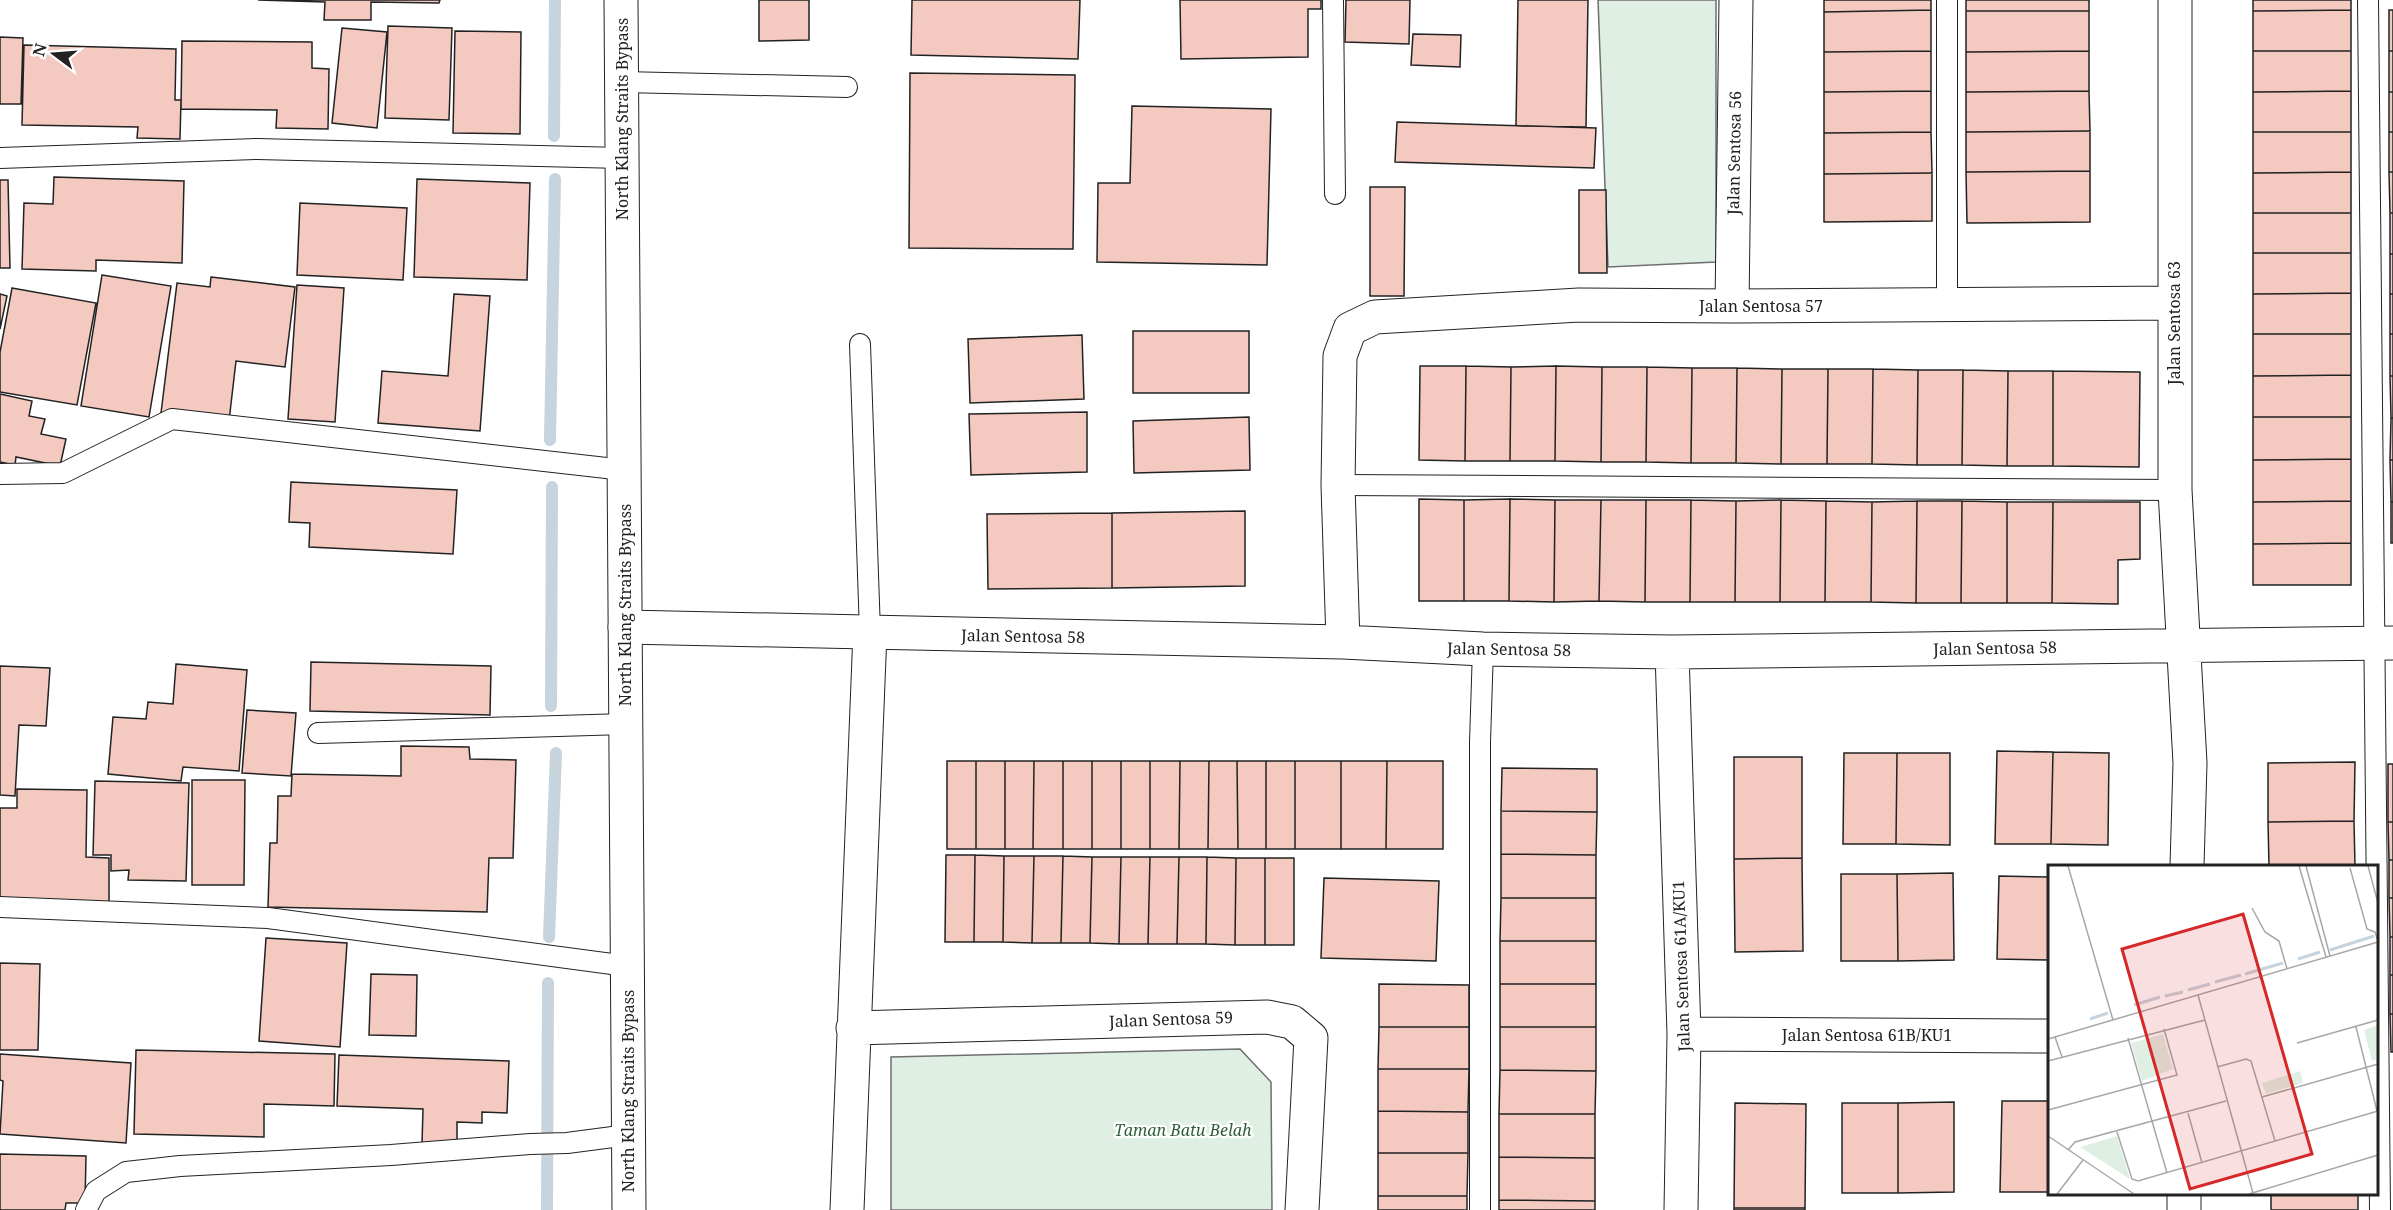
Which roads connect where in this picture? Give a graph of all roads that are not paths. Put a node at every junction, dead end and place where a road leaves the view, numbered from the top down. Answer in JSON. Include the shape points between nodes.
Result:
{"nodes":[{"id":1,"x":621,"y":0,"type":"edge"},
{"id":2,"x":1333,"y":0,"type":"edge"},
{"id":3,"x":1736,"y":0,"type":"edge"},
{"id":4,"x":1947,"y":0,"type":"edge"},
{"id":5,"x":2175,"y":0,"type":"edge"},
{"id":6,"x":2368,"y":0,"type":"edge"},
{"id":7,"x":622,"y":81,"type":"junction"},
{"id":8,"x":848,"y":87,"type":"dead end"},
{"id":9,"x":0,"y":158,"type":"edge"},
{"id":10,"x":622,"y":158,"type":"junction"},
{"id":11,"x":1335,"y":194,"type":"dead end"},
{"id":12,"x":2174,"y":303,"type":"junction"},
{"id":13,"x":1947,"y":305,"type":"junction"},
{"id":14,"x":1732,"y":306,"type":"junction"},
{"id":15,"x":860,"y":344,"type":"dead end"},
{"id":16,"x":624,"y":470,"type":"junction"},
{"id":17,"x":0,"y":474,"type":"edge"},
{"id":18,"x":1338,"y":485,"type":"junction"},
{"id":19,"x":2175,"y":490,"type":"junction"},
{"id":20,"x":625,"y":627,"type":"junction"},
{"id":21,"x":870,"y":632,"type":"junction"},
{"id":22,"x":1343,"y":642,"type":"junction"},
{"id":23,"x":2384,"y":643,"type":"edge"},
{"id":24,"x":2182,"y":645,"type":"junction"},
{"id":25,"x":1483,"y":649,"type":"junction"},
{"id":26,"x":1672,"y":652,"type":"junction"},
{"id":27,"x":625,"y":724,"type":"junction"},
{"id":28,"x":318,"y":733,"type":"dead end"},
{"id":29,"x":2187,"y":865,"type":"edge"},
{"id":30,"x":0,"y":907,"type":"edge"},
{"id":31,"x":627,"y":966,"type":"junction"},
{"id":32,"x":853,"y":1028,"type":"junction"},
{"id":33,"x":1684,"y":1034,"type":"junction"},
{"id":34,"x":2048,"y":1036,"type":"edge"},
{"id":35,"x":628,"y":1135,"type":"junction"},
{"id":36,"x":86,"y":1210,"type":"edge"},
{"id":37,"x":628,"y":1210,"type":"edge"},
{"id":38,"x":847,"y":1210,"type":"edge"},
{"id":39,"x":1302,"y":1210,"type":"edge"},
{"id":40,"x":1480,"y":1210,"type":"edge"},
{"id":41,"x":1681,"y":1210,"type":"edge"},
{"id":42,"x":2380,"y":1210,"type":"edge"}],
"edges":[{"from":1,"to":7,"type":"main road","name":"North Klang Straits Bypass"},
{"from":2,"to":11,"type":"lane"},
{"from":3,"to":14,"type":"main road","name":"Jalan Sentosa 56"},
{"from":4,"to":13,"type":"lane"},
{"from":5,"to":12,"type":"main road","name":"Jalan Sentosa 63"},
{"from":6,"to":23,"type":"lane"},
{"from":7,"to":8,"type":"lane"},
{"from":7,"to":10,"type":"main road","name":"North Klang Straits Bypass"},
{"from":9,"to":10,"type":"lane","via":[[257,149]]},
{"from":10,"to":16,"type":"main road","name":"North Klang Straits Bypass"},
{"from":12,"to":13,"type":"main road","name":"Jalan Sentosa 57"},
{"from":12,"to":19,"type":"main road","name":"Jalan Sentosa 63"},
{"from":13,"to":14,"type":"main road","name":"Jalan Sentosa 57"},
{"from":14,"to":18,"type":"main road","name":"Jalan Sentosa 57","via":[[1579,305],[1375,317],[1350,329],[1340,356]]},
{"from":15,"to":21,"type":"lane"},
{"from":16,"to":17,"type":"lane","via":[[172,419],[63,473]]},
{"from":16,"to":20,"type":"main road","name":"North Klang Straits Bypass"},
{"from":18,"to":19,"type":"lane"},
{"from":18,"to":22,"type":"main road"},
{"from":19,"to":24,"type":"main road","name":"Jalan Sentosa 63"},
{"from":20,"to":21,"type":"main road","name":"Jalan Sentosa 58"},
{"from":20,"to":27,"type":"main road","name":"North Klang Straits Bypass"},
{"from":21,"to":22,"type":"main road","name":"Jalan Sentosa 58"},
{"from":21,"to":32,"type":"main road"},
{"from":22,"to":25,"type":"main road","name":"Jalan Sentosa 58"},
{"from":23,"to":24,"type":"main road","name":"Jalan Sentosa 58"},
{"from":23,"to":42,"type":"lane"},
{"from":24,"to":26,"type":"main road","name":"Jalan Sentosa 58"},
{"from":24,"to":29,"type":"main road","name":"Jalan Sentosa 63","via":[[2190,763]]},
{"from":25,"to":26,"type":"main road","name":"Jalan Sentosa 58"},
{"from":25,"to":40,"type":"lane"},
{"from":26,"to":33,"type":"main road","name":"Jalan Sentosa 61A/KU1"},
{"from":27,"to":28,"type":"lane"},
{"from":27,"to":31,"type":"main road","name":"North Klang Straits Bypass"},
{"from":30,"to":31,"type":"lane","via":[[268,918]]},
{"from":31,"to":35,"type":"main road","name":"North Klang Straits Bypass"},
{"from":32,"to":38,"type":"main road"},
{"from":32,"to":39,"type":"main road","name":"Jalan Sentosa 59","via":[[1267,1017],[1292,1022],[1311,1038]]},
{"from":33,"to":34,"type":"main road","name":"Jalan Sentosa 61B/KU1"},
{"from":33,"to":41,"type":"main road","name":"Jalan Sentosa 61A/KU1"},
{"from":35,"to":36,"type":"lane","via":[[567,1143],[126,1172],[96,1191]]},
{"from":35,"to":37,"type":"main road","name":"North Klang Straits Bypass"}]}
